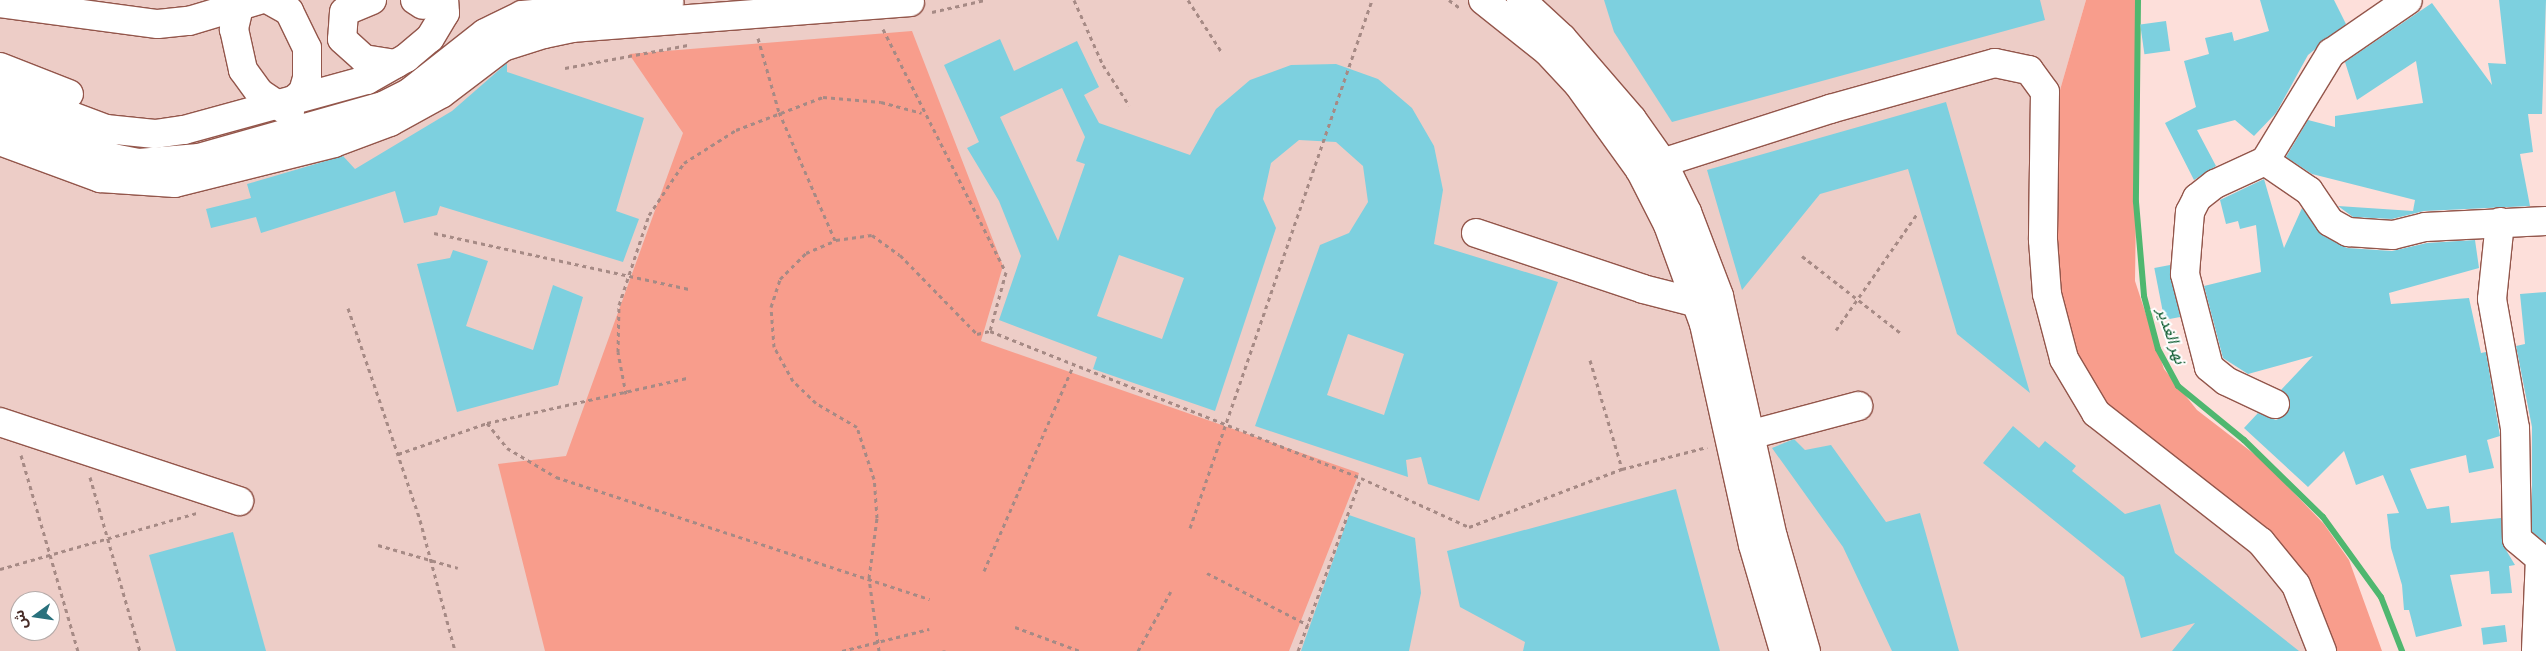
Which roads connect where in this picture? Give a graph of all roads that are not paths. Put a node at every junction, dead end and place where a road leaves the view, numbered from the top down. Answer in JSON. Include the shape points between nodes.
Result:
{"nodes":[{"id":1,"x":268,"y":0,"type":"edge"},
{"id":2,"x":372,"y":0,"type":"edge"},
{"id":3,"x":698,"y":0,"type":"edge"},
{"id":4,"x":1483,"y":0,"type":"edge"},
{"id":5,"x":1521,"y":0,"type":"edge"},
{"id":6,"x":2408,"y":0,"type":"edge"},
{"id":7,"x":913,"y":1,"type":"edge"},
{"id":8,"x":427,"y":2,"type":"edge"},
{"id":9,"x":0,"y":3,"type":"edge"},
{"id":10,"x":249,"y":3,"type":"edge"},
{"id":11,"x":396,"y":64,"type":"junction"},
{"id":12,"x":0,"y":67,"type":"edge"},
{"id":13,"x":0,"y":89,"type":"edge"},
{"id":14,"x":69,"y":94,"type":"dead end"},
{"id":15,"x":0,"y":113,"type":"edge"},
{"id":16,"x":292,"y":113,"type":"junction"},
{"id":17,"x":274,"y":137,"type":"junction"},
{"id":18,"x":344,"y":139,"type":"junction"},
{"id":19,"x":0,"y":141,"type":"edge"},
{"id":20,"x":2265,"y":161,"type":"junction"},
{"id":21,"x":254,"y":165,"type":"junction"},
{"id":22,"x":1652,"y":166,"type":"junction"},
{"id":23,"x":2546,"y":221,"type":"edge"},
{"id":24,"x":2500,"y":222,"type":"junction"},
{"id":25,"x":1476,"y":233,"type":"dead end"},
{"id":26,"x":1709,"y":300,"type":"junction"},
{"id":27,"x":2275,"y":404,"type":"dead end"},
{"id":28,"x":1858,"y":406,"type":"dead end"},
{"id":29,"x":6,"y":424,"type":"edge"},
{"id":30,"x":1742,"y":437,"type":"junction"},
{"id":31,"x":238,"y":501,"type":"dead end"},
{"id":32,"x":2543,"y":559,"type":"edge"},
{"id":33,"x":1784,"y":651,"type":"edge"},
{"id":34,"x":1806,"y":651,"type":"edge"},
{"id":35,"x":2322,"y":651,"type":"edge"},
{"id":36,"x":2536,"y":651,"type":"edge"}],
"edges":[{"from":1,"to":16,"type":"street","via":[[289,11],[308,48],[309,65],[303,92]]},
{"from":2,"to":11,"type":"street","via":[[344,12],[342,39],[364,59]]},
{"from":3,"to":16,"type":"street","via":[[522,16],[485,33],[401,97]]},
{"from":4,"to":22,"type":"street","via":[[1547,51]]},
{"from":5,"to":22,"type":"street","via":[[1562,38],[1632,119]]},
{"from":6,"to":20,"type":"street","via":[[2331,53]]},
{"from":7,"to":18,"type":"street","via":[[572,28],[544,34],[503,47],[412,112]]},
{"from":8,"to":11,"type":"street","via":[[440,26]]},
{"from":9,"to":10,"type":"street","via":[[140,24],[188,21]]},
{"from":10,"to":16,"type":"street","via":[[234,29],[237,55],[250,83]]},
{"from":11,"to":16,"type":"street"},
{"from":12,"to":14,"type":"street"},
{"from":13,"to":16,"type":"street","via":[[80,122],[130,133],[184,130]]},
{"from":15,"to":17,"type":"street","via":[[84,149],[139,163],[199,158]]},
{"from":16,"to":17,"type":"street"},
{"from":16,"to":18,"type":"street"},
{"from":17,"to":21,"type":"street"},
{"from":18,"to":21,"type":"street"},
{"from":19,"to":21,"type":"street","via":[[70,169],[124,182],[175,183]]},
{"from":20,"to":24,"type":"street","via":[[2309,191],[2330,222],[2348,232],[2393,235],[2425,226]]},
{"from":20,"to":27,"type":"street","via":[[2197,198],[2190,212],[2185,274],[2209,367],[2226,381]]},
{"from":22,"to":26,"type":"street"},
{"from":22,"to":35,"type":"street","via":[[1830,109],[1995,63],[2029,70],[2045,92],[2043,240],[2047,294],[2064,359],[2096,413],[2261,542],[2296,584]]},
{"from":23,"to":24,"type":"street"},
{"from":24,"to":32,"type":"street","via":[[2492,299],[2515,428],[2517,540]]},
{"from":25,"to":26,"type":"street"},
{"from":26,"to":30,"type":"street"},
{"from":28,"to":30,"type":"street"},
{"from":29,"to":31,"type":"street"},
{"from":30,"to":33,"type":"street","via":[[1753,545]]},
{"from":30,"to":34,"type":"street"},
{"from":32,"to":36,"type":"street"}]}
